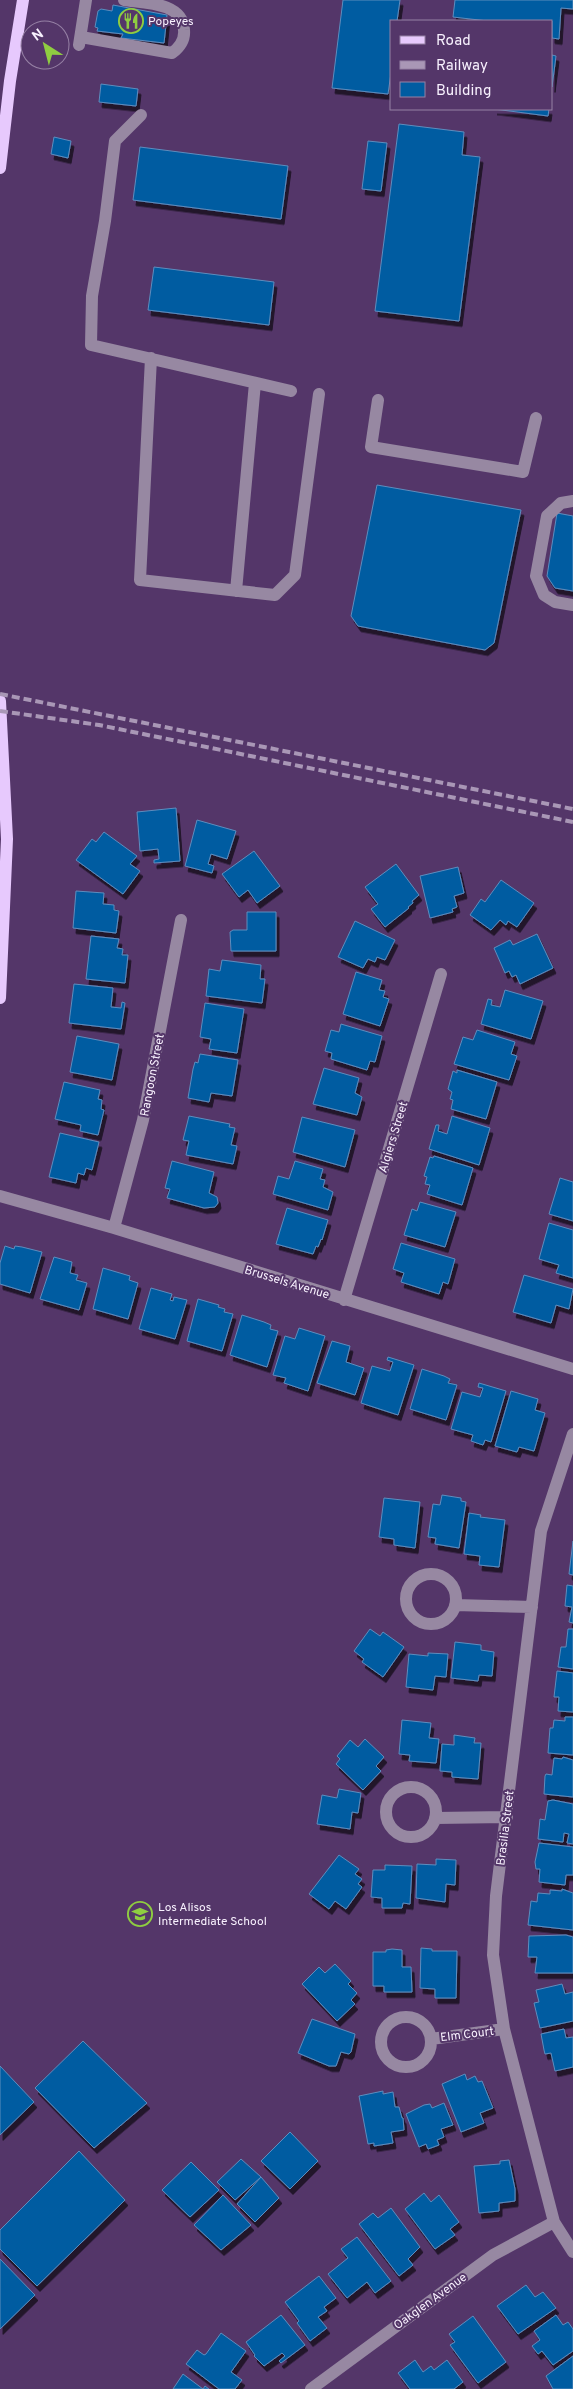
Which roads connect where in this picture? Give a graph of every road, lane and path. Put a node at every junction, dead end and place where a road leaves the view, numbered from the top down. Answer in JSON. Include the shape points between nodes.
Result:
{"nodes":[{"id":1,"x":23,"y":0,"type":"edge"},
{"id":2,"x":86,"y":0,"type":"edge"},
{"id":3,"x":124,"y":0,"type":"edge"},
{"id":4,"x":140,"y":115,"type":"dead end"},
{"id":5,"x":0,"y":168,"type":"edge"},
{"id":6,"x":151,"y":358,"type":"junction"},
{"id":7,"x":255,"y":382,"type":"junction"},
{"id":8,"x":292,"y":391,"type":"dead end"},
{"id":9,"x":319,"y":394,"type":"dead end"},
{"id":10,"x":378,"y":400,"type":"dead end"},
{"id":11,"x":536,"y":418,"type":"dead end"},
{"id":12,"x":573,"y":502,"type":"edge"},
{"id":13,"x":236,"y":591,"type":"junction"},
{"id":14,"x":573,"y":605,"type":"edge"},
{"id":15,"x":0,"y":701,"type":"edge"},
{"id":16,"x":181,"y":920,"type":"dead end"},
{"id":17,"x":441,"y":974,"type":"dead end"},
{"id":18,"x":0,"y":998,"type":"edge"},
{"id":19,"x":0,"y":1196,"type":"edge"},
{"id":20,"x":114,"y":1228,"type":"junction"},
{"id":21,"x":344,"y":1300,"type":"junction"},
{"id":22,"x":573,"y":1369,"type":"edge"},
{"id":23,"x":573,"y":1434,"type":"edge"},
{"id":24,"x":455,"y":1605,"type":"dead end"},
{"id":25,"x":532,"y":1607,"type":"junction"},
{"id":26,"x":506,"y":1817,"type":"junction"},
{"id":27,"x":435,"y":1818,"type":"dead end"},
{"id":28,"x":504,"y":2029,"type":"junction"},
{"id":29,"x":431,"y":2039,"type":"dead end"},
{"id":30,"x":554,"y":2222,"type":"junction"},
{"id":31,"x":573,"y":2252,"type":"edge"},
{"id":32,"x":311,"y":2389,"type":"edge"}],
"edges":[{"from":1,"to":5,"type":"main road"},
{"from":2,"to":3,"type":"street","via":[[80,41],[172,53],[180,47],[184,26],[171,8]]},
{"from":4,"to":6,"type":"street","via":[[114,141],[92,296],[91,345]]},
{"from":6,"to":7,"type":"street"},
{"from":6,"to":13,"type":"street","via":[[140,580]]},
{"from":7,"to":8,"type":"street"},
{"from":7,"to":13,"type":"street"},
{"from":9,"to":13,"type":"street","via":[[295,575],[275,595]]},
{"from":10,"to":11,"type":"street","via":[[371,447],[523,472]]},
{"from":12,"to":14,"type":"street","via":[[561,503],[547,516],[536,576],[544,595],[555,602]]},
{"from":15,"to":18,"type":"main road","via":[[7,839]]},
{"from":16,"to":20,"type":"street","name":"Rangoon Street","via":[[143,1120]]},
{"from":17,"to":21,"type":"street","name":"Algiers Street"},
{"from":19,"to":20,"type":"street","name":"Brussels Avenue"},
{"from":20,"to":21,"type":"street","name":"Brussels Avenue"},
{"from":21,"to":22,"type":"street","name":"Brussels Avenue"},
{"from":23,"to":25,"type":"street","name":"Brasilia Street","via":[[541,1531]]},
{"from":24,"to":25,"type":"street"},
{"from":25,"to":26,"type":"street","name":"Brasilia Street"},
{"from":26,"to":27,"type":"street"},
{"from":26,"to":28,"type":"street","name":"Brasilia Street","via":[[493,1954]]},
{"from":28,"to":29,"type":"street","name":"Elm Court"},
{"from":28,"to":30,"type":"street","name":"Brasilia Street"},
{"from":30,"to":31,"type":"street","name":"Brasilia Street"},
{"from":30,"to":32,"type":"street","name":"Oakglen Avenue","via":[[493,2255]]}]}
